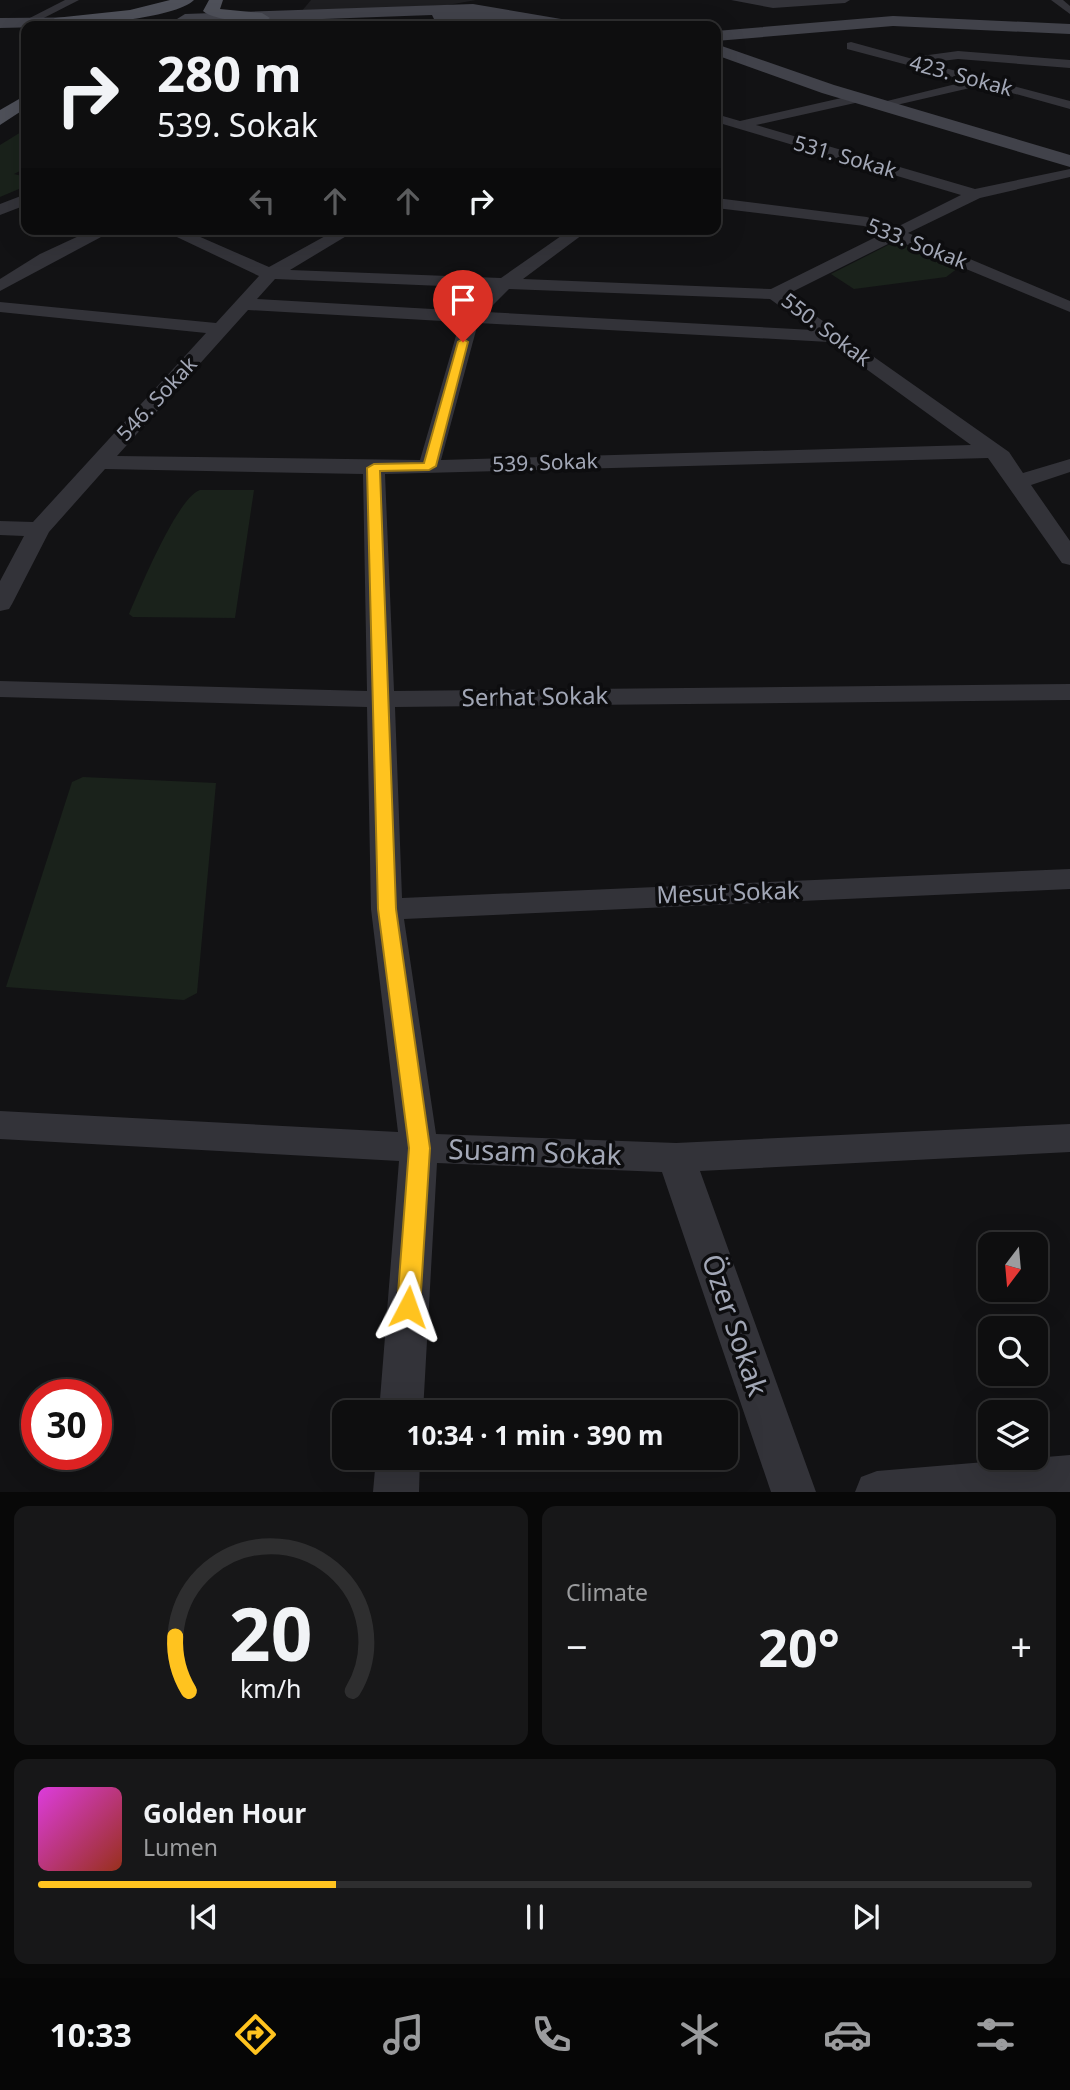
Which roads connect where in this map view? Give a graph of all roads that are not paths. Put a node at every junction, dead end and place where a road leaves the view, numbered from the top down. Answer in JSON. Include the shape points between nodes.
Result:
{"nodes":[{"id":1,"x":74,"y":0,"type":"edge"},
{"id":2,"x":189,"y":0,"type":"edge"},
{"id":3,"x":216,"y":0,"type":"edge"},
{"id":4,"x":518,"y":0,"type":"edge"},
{"id":5,"x":736,"y":0,"type":"edge"},
{"id":6,"x":845,"y":0,"type":"edge"},
{"id":7,"x":1056,"y":0,"type":"edge"},
{"id":8,"x":772,"y":2,"type":"edge"},
{"id":9,"x":1070,"y":11,"type":"edge"},
{"id":10,"x":145,"y":16,"type":"junction"},
{"id":11,"x":463,"y":16,"type":"edge"},
{"id":12,"x":262,"y":18,"type":"junction"},
{"id":13,"x":34,"y":21,"type":"edge"},
{"id":14,"x":74,"y":21,"type":"edge"},
{"id":15,"x":129,"y":21,"type":"edge"},
{"id":16,"x":180,"y":21,"type":"edge"},
{"id":17,"x":188,"y":21,"type":"edge"},
{"id":18,"x":206,"y":21,"type":"edge"},
{"id":19,"x":233,"y":21,"type":"edge"},
{"id":20,"x":512,"y":21,"type":"edge"},
{"id":21,"x":518,"y":21,"type":"edge"},
{"id":22,"x":0,"y":25,"type":"edge"},
{"id":23,"x":21,"y":25,"type":"edge"},
{"id":24,"x":796,"y":27,"type":"junction"},
{"id":25,"x":1070,"y":29,"type":"edge"},
{"id":26,"x":721,"y":35,"type":"edge"},
{"id":27,"x":851,"y":46,"type":"dead end"},
{"id":28,"x":721,"y":51,"type":"edge"},
{"id":29,"x":912,"y":63,"type":"junction"},
{"id":30,"x":1070,"y":64,"type":"edge"},
{"id":31,"x":984,"y":82,"type":"junction"},
{"id":32,"x":859,"y":98,"type":"junction"},
{"id":33,"x":21,"y":103,"type":"edge"},
{"id":34,"x":1070,"y":105,"type":"edge"},
{"id":35,"x":884,"y":106,"type":"junction"},
{"id":36,"x":0,"y":118,"type":"edge"},
{"id":37,"x":21,"y":120,"type":"edge"},
{"id":38,"x":721,"y":122,"type":"edge"},
{"id":39,"x":731,"y":129,"type":"junction"},
{"id":40,"x":0,"y":135,"type":"edge"},
{"id":41,"x":1070,"y":161,"type":"edge"},
{"id":42,"x":1070,"y":173,"type":"edge"},
{"id":43,"x":975,"y":194,"type":"junction"},
{"id":44,"x":21,"y":201,"type":"edge"},
{"id":45,"x":721,"y":204,"type":"edge"},
{"id":46,"x":0,"y":210,"type":"edge"},
{"id":47,"x":894,"y":232,"type":"junction"},
{"id":48,"x":95,"y":235,"type":"edge"},
{"id":49,"x":182,"y":235,"type":"edge"},
{"id":50,"x":339,"y":235,"type":"edge"},
{"id":51,"x":573,"y":235,"type":"edge"},
{"id":52,"x":270,"y":274,"type":"junction"},
{"id":53,"x":504,"y":284,"type":"junction"},
{"id":54,"x":0,"y":286,"type":"edge"},
{"id":55,"x":774,"y":295,"type":"junction"},
{"id":56,"x":244,"y":304,"type":"junction"},
{"id":57,"x":0,"y":307,"type":"edge"},
{"id":58,"x":1070,"y":307,"type":"edge"},
{"id":59,"x":470,"y":318,"type":"junction"},
{"id":60,"x":223,"y":328,"type":"junction"},
{"id":61,"x":834,"y":337,"type":"junction"},
{"id":62,"x":993,"y":451,"type":"junction"},
{"id":63,"x":98,"y":462,"type":"junction"},
{"id":64,"x":1070,"y":465,"type":"edge"},
{"id":65,"x":429,"y":466,"type":"junction"},
{"id":66,"x":374,"y":468,"type":"junction"},
{"id":67,"x":1019,"y":482,"type":"junction"},
{"id":68,"x":0,"y":528,"type":"edge"},
{"id":69,"x":40,"y":529,"type":"junction"},
{"id":70,"x":1070,"y":558,"type":"edge"},
{"id":71,"x":0,"y":604,"type":"edge"},
{"id":72,"x":0,"y":689,"type":"edge"},
{"id":73,"x":1070,"y":692,"type":"edge"},
{"id":74,"x":380,"y":699,"type":"junction"},
{"id":75,"x":1070,"y":879,"type":"edge"},
{"id":76,"x":387,"y":909,"type":"junction"},
{"id":77,"x":0,"y":1125,"type":"edge"},
{"id":78,"x":1070,"y":1138,"type":"edge"},
{"id":79,"x":419,"y":1148,"type":"junction"},
{"id":80,"x":676,"y":1158,"type":"junction"},
{"id":81,"x":402,"y":1400,"type":"edge"},
{"id":82,"x":397,"y":1470,"type":"edge"},
{"id":83,"x":1070,"y":1476,"type":"edge"},
{"id":84,"x":396,"y":1492,"type":"edge"},
{"id":85,"x":794,"y":1492,"type":"edge"},
{"id":86,"x":877,"y":1492,"type":"edge"}],
"edges":[{"from":1,"to":13,"type":"street"},
{"from":2,"to":10,"type":"main road"},
{"from":2,"to":14,"type":"main road","via":[[131,15]]},
{"from":3,"to":12,"type":"main road","via":[[212,10],[216,13]]},
{"from":3,"to":17,"type":"main road"},
{"from":4,"to":11,"type":"main road"},
{"from":5,"to":8,"type":"street"},
{"from":6,"to":8,"type":"street"},
{"from":7,"to":9,"type":"street"},
{"from":8,"to":24,"type":"street"},
{"from":10,"to":15,"type":"main road"},
{"from":10,"to":16,"type":"main road"},
{"from":11,"to":12,"type":"main road"},
{"from":11,"to":19,"type":"main road"},
{"from":11,"to":20,"type":"main road"},
{"from":11,"to":21,"type":"main road"},
{"from":12,"to":18,"type":"main road"},
{"from":22,"to":23,"type":"main road"},
{"from":24,"to":25,"type":"main road","via":[[924,20]]},
{"from":24,"to":26,"type":"main road"},
{"from":27,"to":29,"type":"street","name":"423. Sokak"},
{"from":28,"to":32,"type":"main road"},
{"from":29,"to":30,"type":"street","via":[[958,55]]},
{"from":29,"to":31,"type":"street","name":"423. Sokak"},
{"from":31,"to":34,"type":"street","name":"423. Sokak"},
{"from":31,"to":35,"type":"street"},
{"from":32,"to":35,"type":"main road"},
{"from":32,"to":39,"type":"street"},
{"from":33,"to":36,"type":"main road"},
{"from":35,"to":41,"type":"main road"},
{"from":37,"to":40,"type":"main road"},
{"from":38,"to":39,"type":"street","name":"531. Sokak"},
{"from":39,"to":43,"type":"street","name":"531. Sokak"},
{"from":42,"to":43,"type":"street","name":"550. Sokak"},
{"from":43,"to":47,"type":"street","name":"550. Sokak"},
{"from":44,"to":46,"type":"street"},
{"from":45,"to":47,"type":"street","name":"533. Sokak","via":[[867,222]]},
{"from":47,"to":55,"type":"street","name":"550. Sokak"},
{"from":47,"to":58,"type":"street","name":"533. Sokak"},
{"from":48,"to":54,"type":"street"},
{"from":49,"to":52,"type":"street"},
{"from":50,"to":52,"type":"street","name":"546. Sokak"},
{"from":51,"to":53,"type":"street"},
{"from":52,"to":53,"type":"street"},
{"from":52,"to":56,"type":"street","name":"546. Sokak"},
{"from":53,"to":55,"type":"street"},
{"from":53,"to":59,"type":"street"},
{"from":55,"to":61,"type":"street","name":"550. Sokak"},
{"from":56,"to":59,"type":"street"},
{"from":56,"to":60,"type":"street","name":"546. Sokak"},
{"from":57,"to":60,"type":"street"},
{"from":59,"to":61,"type":"street"},
{"from":59,"to":65,"type":"street"},
{"from":60,"to":63,"type":"street","name":"546. Sokak"},
{"from":61,"to":62,"type":"street","name":"550. Sokak"},
{"from":62,"to":65,"type":"street","name":"539. Sokak"},
{"from":62,"to":67,"type":"street","name":"550. Sokak"},
{"from":63,"to":66,"type":"street","name":"539. Sokak"},
{"from":63,"to":69,"type":"street","name":"546. Sokak"},
{"from":64,"to":67,"type":"street"},
{"from":65,"to":66,"type":"street","name":"539. Sokak"},
{"from":66,"to":74,"type":"street"},
{"from":67,"to":70,"type":"street","name":"550. Sokak"},
{"from":68,"to":69,"type":"street"},
{"from":69,"to":71,"type":"street","name":"546. Sokak"},
{"from":72,"to":74,"type":"street","name":"Serhat Sokak"},
{"from":73,"to":74,"type":"street","name":"Serhat Sokak"},
{"from":74,"to":76,"type":"street"},
{"from":75,"to":76,"type":"street","name":"Mesut Sokak"},
{"from":76,"to":79,"type":"street"},
{"from":77,"to":79,"type":"street","name":"Susam Sokak"},
{"from":78,"to":80,"type":"street","name":"Susam Sokak"},
{"from":79,"to":80,"type":"street","name":"Susam Sokak"},
{"from":79,"to":81,"type":"street"},
{"from":80,"to":85,"type":"street","name":"Özer Sokak"},
{"from":82,"to":84,"type":"street"},
{"from":83,"to":86,"type":"street"}]}
